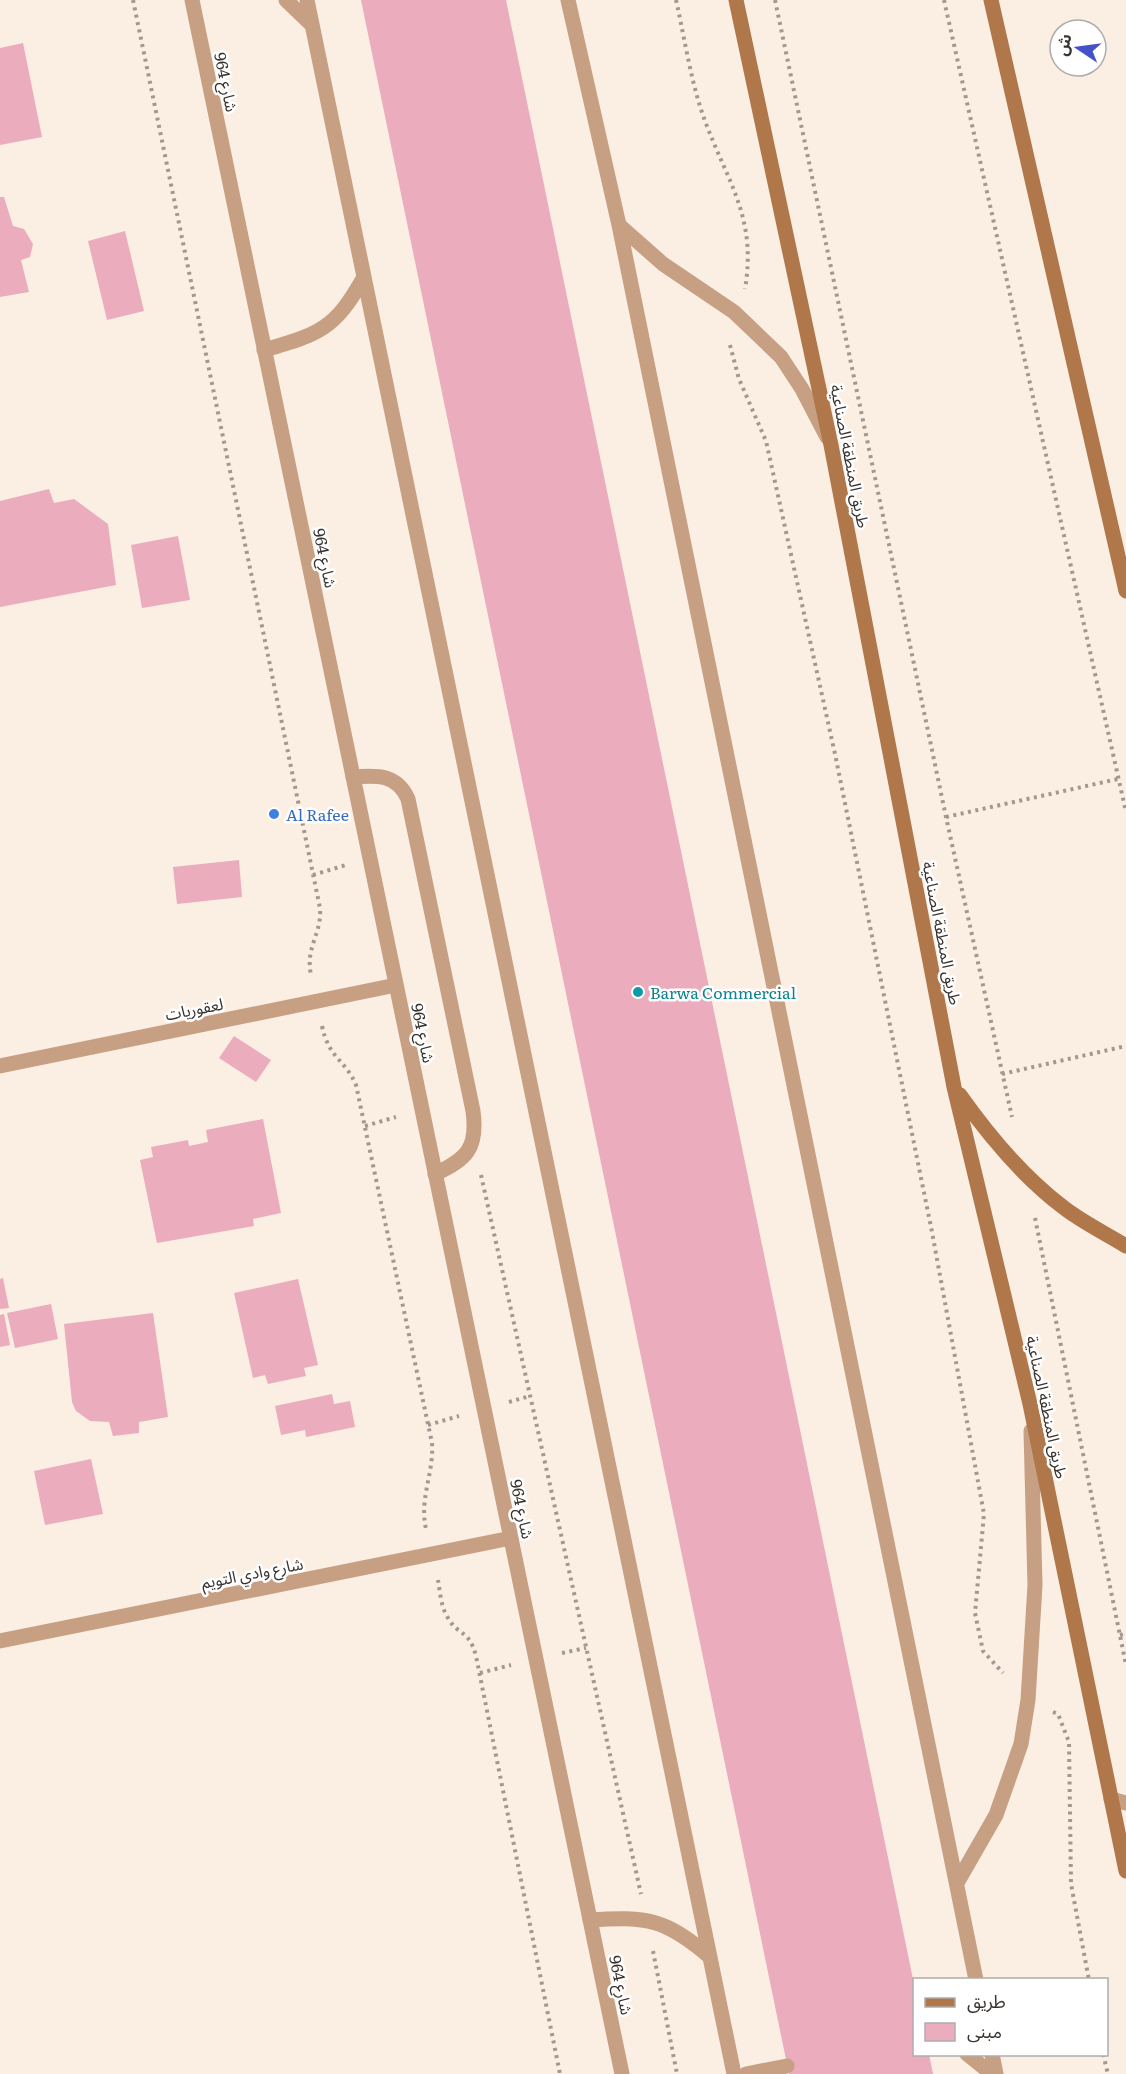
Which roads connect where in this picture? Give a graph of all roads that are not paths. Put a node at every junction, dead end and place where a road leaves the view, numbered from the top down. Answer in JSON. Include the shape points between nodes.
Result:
{"nodes":[{"id":1,"x":192,"y":0,"type":"edge"},
{"id":2,"x":286,"y":0,"type":"edge"},
{"id":3,"x":306,"y":0,"type":"edge"},
{"id":4,"x":568,"y":0,"type":"edge"},
{"id":5,"x":736,"y":0,"type":"edge"},
{"id":6,"x":991,"y":0,"type":"edge"},
{"id":7,"x":312,"y":25,"type":"junction"},
{"id":8,"x":619,"y":225,"type":"junction"},
{"id":9,"x":364,"y":277,"type":"junction"},
{"id":10,"x":264,"y":350,"type":"junction"},
{"id":11,"x":831,"y":445,"type":"junction"},
{"id":12,"x":1126,"y":591,"type":"edge"},
{"id":13,"x":353,"y":777,"type":"junction"},
{"id":14,"x":396,"y":985,"type":"junction"},
{"id":15,"x":0,"y":1066,"type":"edge"},
{"id":16,"x":954,"y":1088,"type":"junction"},
{"id":17,"x":435,"y":1174,"type":"junction"},
{"id":18,"x":1126,"y":1246,"type":"edge"},
{"id":19,"x":1030,"y":1404,"type":"junction"},
{"id":20,"x":511,"y":1538,"type":"junction"},
{"id":21,"x":0,"y":1641,"type":"edge"},
{"id":22,"x":1119,"y":1801,"type":"edge"},
{"id":23,"x":1126,"y":1871,"type":"edge"},
{"id":24,"x":957,"y":1883,"type":"junction"},
{"id":25,"x":590,"y":1920,"type":"junction"},
{"id":26,"x":710,"y":1957,"type":"junction"},
{"id":27,"x":976,"y":1978,"type":"edge"},
{"id":28,"x":968,"y":2056,"type":"edge"},
{"id":29,"x":992,"y":2056,"type":"edge"},
{"id":30,"x":787,"y":2066,"type":"dead end"},
{"id":31,"x":622,"y":2074,"type":"edge"},
{"id":32,"x":734,"y":2074,"type":"edge"},
{"id":33,"x":746,"y":2074,"type":"edge"},
{"id":34,"x":992,"y":2074,"type":"edge"},
{"id":35,"x":996,"y":2074,"type":"edge"}],
"edges":[{"from":1,"to":10,"type":"street","name":"شارع 964"},
{"from":2,"to":7,"type":"street"},
{"from":3,"to":7,"type":"street"},
{"from":4,"to":8,"type":"street"},
{"from":5,"to":11,"type":"street","name":"طريق المنطقة الصناعية"},
{"from":6,"to":12,"type":"street"},
{"from":7,"to":9,"type":"street"},
{"from":8,"to":11,"type":"street","via":[[663,264],[734,312],[781,357]]},
{"from":8,"to":24,"type":"street"},
{"from":9,"to":10,"type":"street","via":[[347,307],[332,323],[311,336]]},
{"from":9,"to":26,"type":"street"},
{"from":10,"to":13,"type":"street","name":"شارع 964"},
{"from":11,"to":16,"type":"street","name":"طريق المنطقة الصناعية"},
{"from":13,"to":14,"type":"street","name":"شارع 964"},
{"from":13,"to":17,"type":"street","via":[[390,778],[405,790],[473,1111],[473,1141],[458,1162]]},
{"from":14,"to":15,"type":"street","name":"لعقوريات"},
{"from":14,"to":17,"type":"street","name":"شارع 964"},
{"from":16,"to":18,"type":"street","via":[[988,1134],[1026,1175],[1063,1208]]},
{"from":16,"to":19,"type":"street","name":"طريق المنطقة الصناعية"},
{"from":17,"to":20,"type":"street","name":"شارع 964"},
{"from":19,"to":22,"type":"street","name":"طريق المنطقة الصناعية"},
{"from":19,"to":24,"type":"street","via":[[1035,1585],[1028,1700],[1010,1782]]},
{"from":20,"to":21,"type":"street","name":"شارع وادي التويم"},
{"from":20,"to":25,"type":"street","name":"شارع 964"},
{"from":22,"to":23,"type":"street","name":"طريق المنطقة الصناعية"},
{"from":24,"to":27,"type":"street"},
{"from":25,"to":26,"type":"street","via":[[647,1919],[683,1934]]},
{"from":25,"to":31,"type":"street","name":"شارع 964"},
{"from":26,"to":32,"type":"street"},
{"from":28,"to":34,"type":"street"},
{"from":29,"to":35,"type":"street"},
{"from":30,"to":33,"type":"street"}]}
